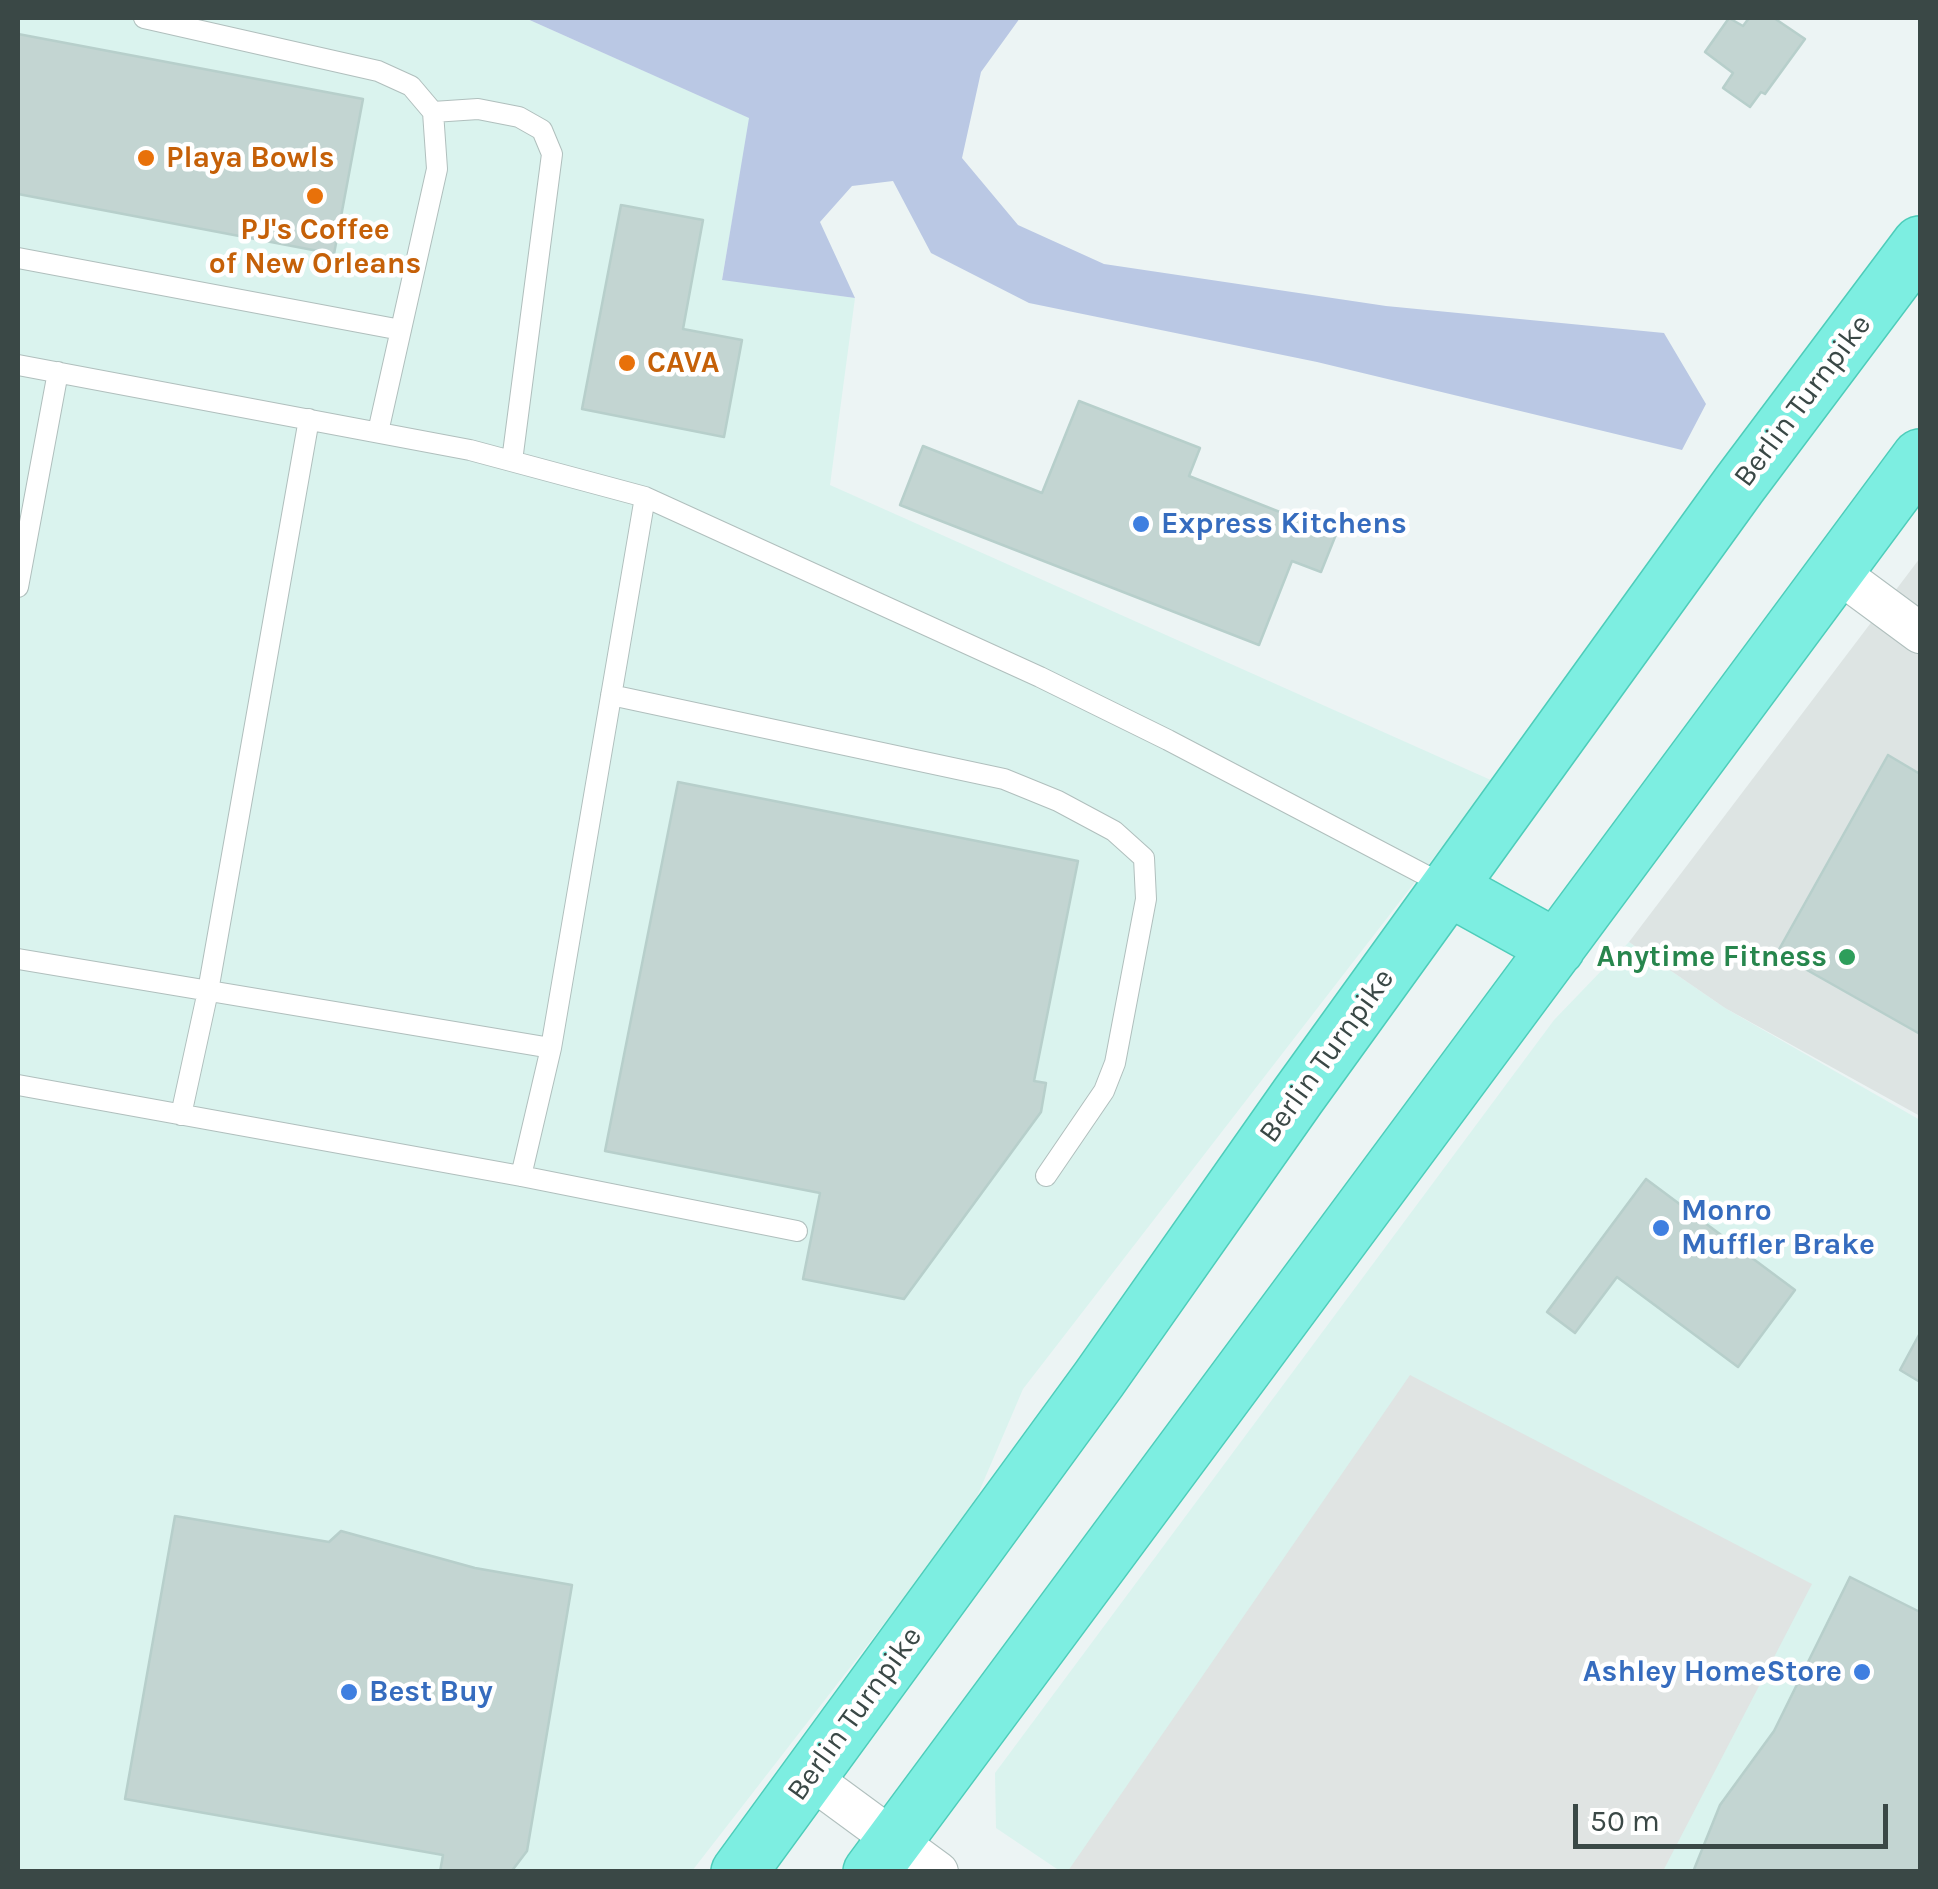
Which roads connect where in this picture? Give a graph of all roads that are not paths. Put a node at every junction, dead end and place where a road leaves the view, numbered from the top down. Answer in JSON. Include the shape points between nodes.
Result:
{"nodes":[{"id":1,"x":144,"y":18,"type":"edge"},
{"id":2,"x":433,"y":112,"type":"junction"},
{"id":3,"x":1920,"y":244,"type":"edge"},
{"id":4,"x":18,"y":258,"type":"edge"},
{"id":5,"x":401,"y":330,"type":"junction"},
{"id":6,"x":18,"y":365,"type":"edge"},
{"id":7,"x":58,"y":372,"type":"junction"},
{"id":8,"x":308,"y":420,"type":"junction"},
{"id":9,"x":378,"y":432,"type":"junction"},
{"id":10,"x":1920,"y":457,"type":"edge"},
{"id":11,"x":512,"y":461,"type":"junction"},
{"id":12,"x":645,"y":497,"type":"junction"},
{"id":13,"x":1836,"y":571,"type":"junction"},
{"id":14,"x":18,"y":587,"type":"edge"},
{"id":15,"x":1920,"y":633,"type":"edge"},
{"id":16,"x":611,"y":694,"type":"junction"},
{"id":17,"x":1450,"y":888,"type":"junction"},
{"id":18,"x":1557,"y":948,"type":"junction"},
{"id":19,"x":18,"y":960,"type":"edge"},
{"id":20,"x":208,"y":990,"type":"junction"},
{"id":21,"x":551,"y":1048,"type":"junction"},
{"id":22,"x":18,"y":1085,"type":"edge"},
{"id":23,"x":180,"y":1115,"type":"junction"},
{"id":24,"x":521,"y":1176,"type":"junction"},
{"id":25,"x":1046,"y":1176,"type":"dead end"},
{"id":26,"x":796,"y":1231,"type":"dead end"},
{"id":27,"x":810,"y":1778,"type":"junction"},
{"id":28,"x":884,"y":1855,"type":"edge"},
{"id":29,"x":739,"y":1872,"type":"edge"},
{"id":30,"x":938,"y":1872,"type":"edge"}],
"edges":[{"from":1,"to":2,"type":"lane","via":[[378,71],[411,86]]},
{"from":2,"to":5,"type":"lane","via":[[438,169]]},
{"from":2,"to":11,"type":"lane","via":[[478,108],[518,117],[542,130],[552,154]]},
{"from":3,"to":17,"type":"highway","name":"Berlin Turnpike"},
{"from":4,"to":5,"type":"lane"},
{"from":5,"to":9,"type":"lane"},
{"from":6,"to":7,"type":"lane"},
{"from":7,"to":8,"type":"lane"},
{"from":7,"to":14,"type":"lane"},
{"from":8,"to":9,"type":"lane"},
{"from":8,"to":20,"type":"lane"},
{"from":9,"to":11,"type":"lane"},
{"from":10,"to":13,"type":"highway"},
{"from":11,"to":12,"type":"lane"},
{"from":12,"to":16,"type":"lane"},
{"from":12,"to":17,"type":"lane","via":[[1168,740]]},
{"from":13,"to":15,"type":"street"},
{"from":13,"to":18,"type":"highway"},
{"from":16,"to":21,"type":"lane"},
{"from":16,"to":25,"type":"lane","via":[[1004,780],[1114,831],[1144,858],[1146,899],[1114,1063],[1104,1091]]},
{"from":17,"to":18,"type":"highway"},
{"from":17,"to":27,"type":"highway","name":"Berlin Turnpike"},
{"from":18,"to":28,"type":"highway"},
{"from":19,"to":20,"type":"lane"},
{"from":20,"to":21,"type":"lane"},
{"from":20,"to":23,"type":"lane"},
{"from":21,"to":24,"type":"lane"},
{"from":22,"to":23,"type":"lane"},
{"from":23,"to":24,"type":"lane"},
{"from":24,"to":26,"type":"lane"},
{"from":27,"to":28,"type":"street"},
{"from":27,"to":29,"type":"highway","name":"Berlin Turnpike"},
{"from":28,"to":30,"type":"street"}]}
